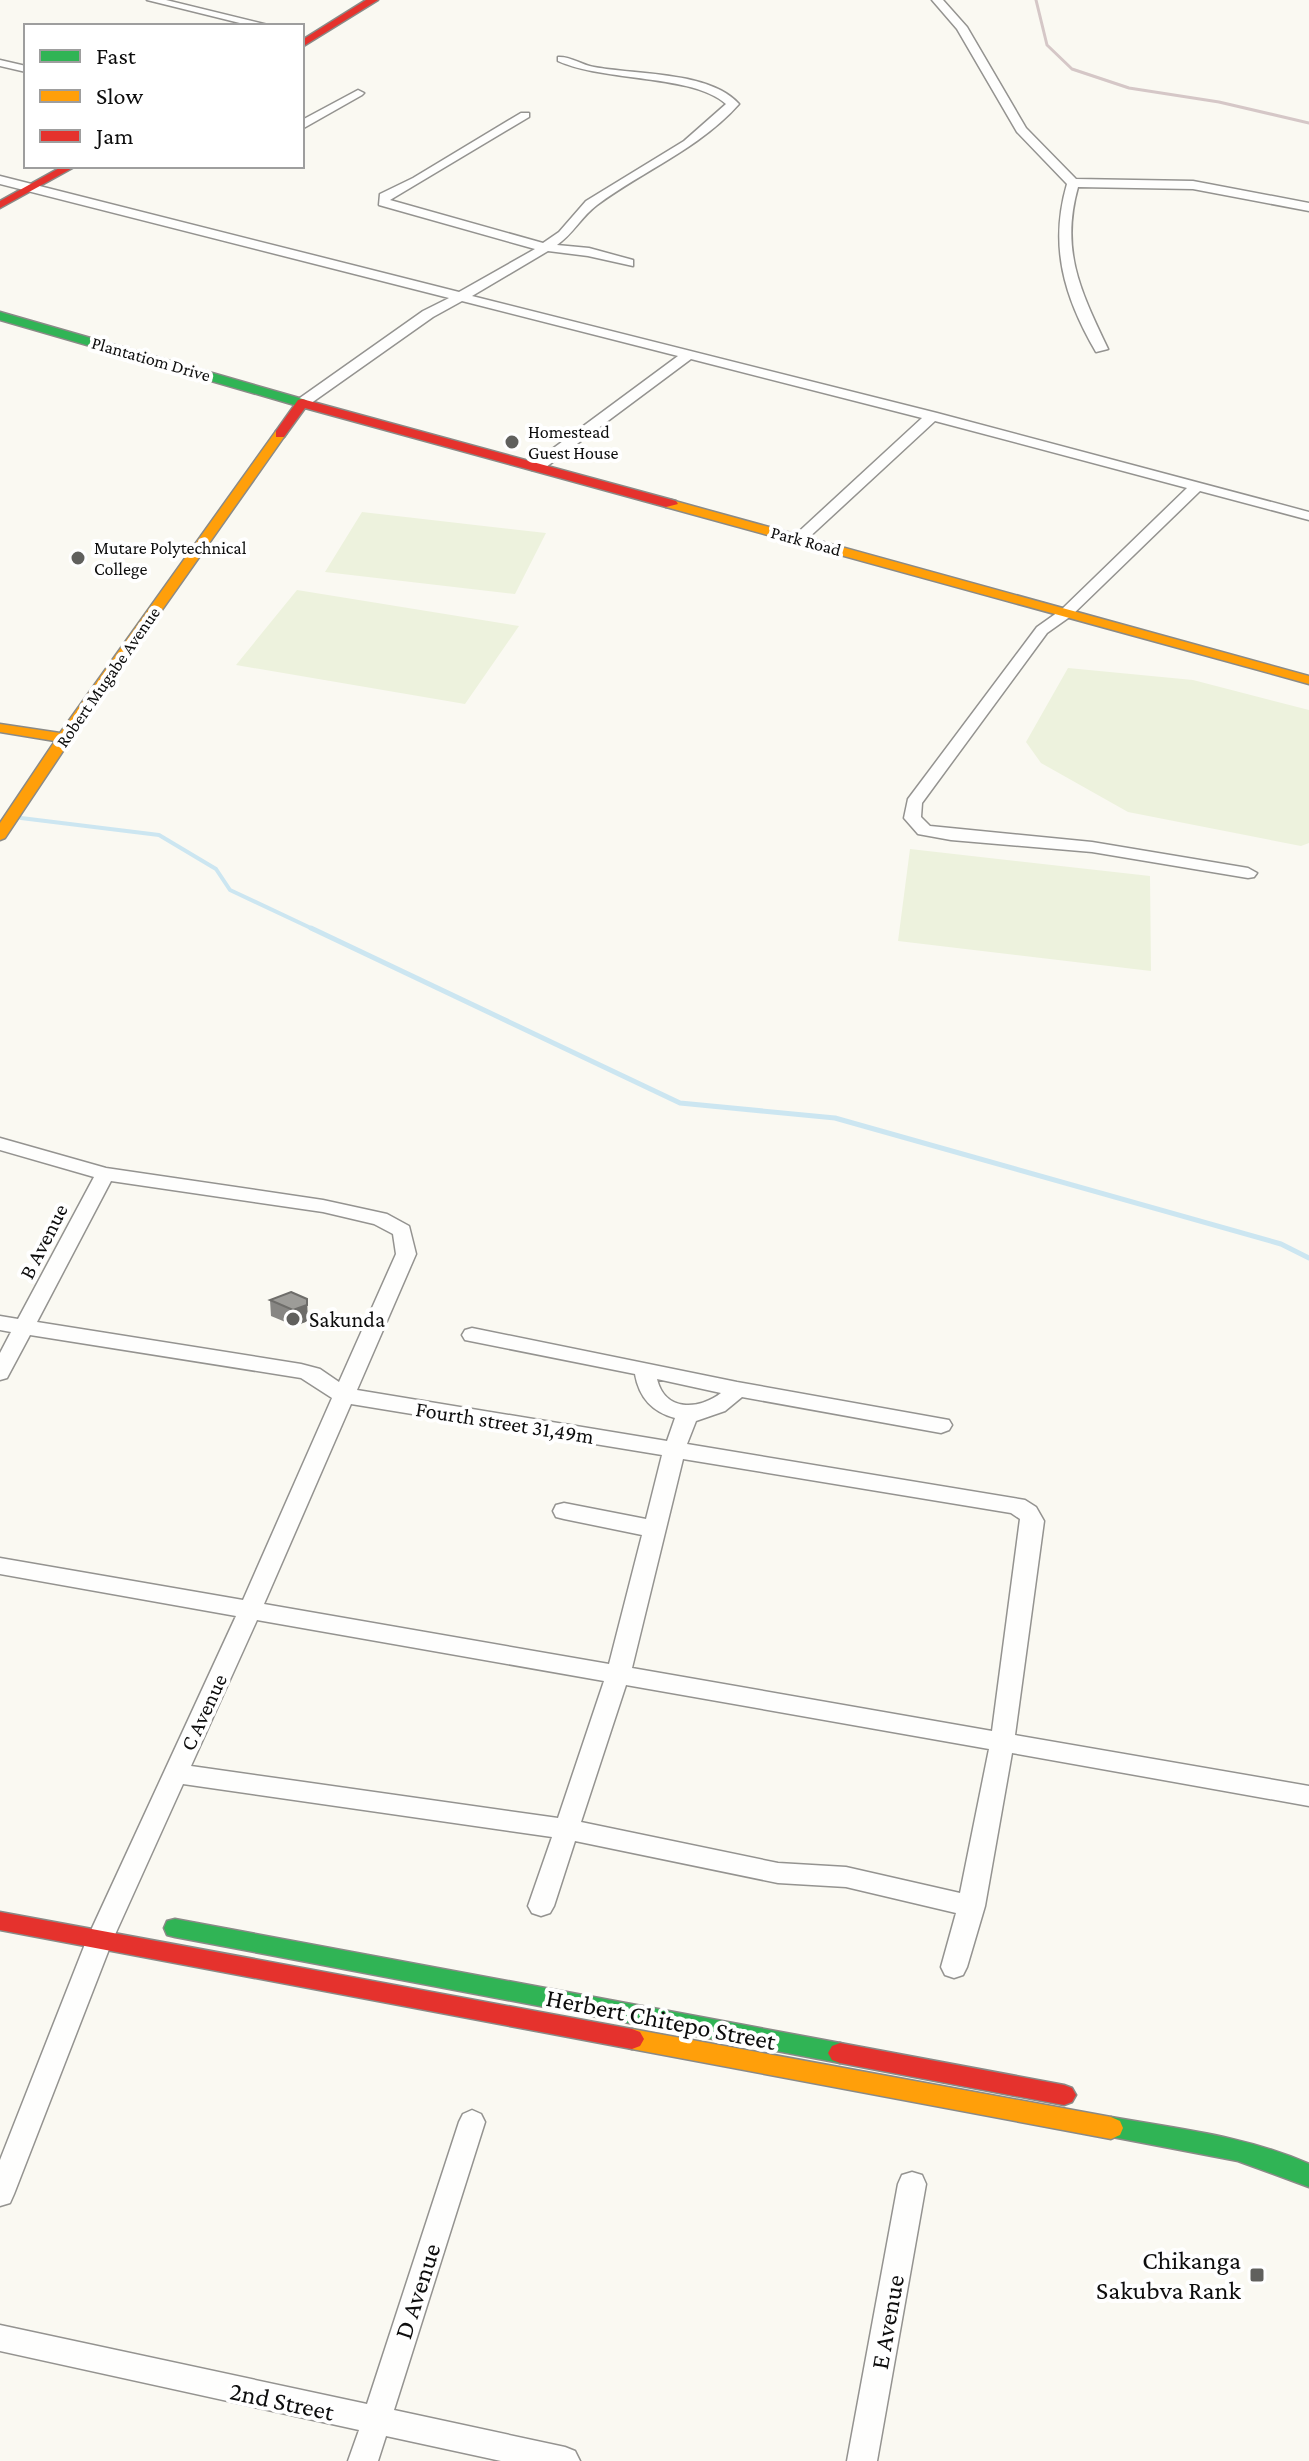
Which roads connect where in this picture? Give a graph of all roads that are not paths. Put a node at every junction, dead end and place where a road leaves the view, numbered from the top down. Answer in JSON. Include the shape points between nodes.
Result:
{"nodes":[{"id":1,"x":152,"y":0,"type":"edge"},
{"id":2,"x":373,"y":0,"type":"edge"},
{"id":3,"x":937,"y":0,"type":"edge"},
{"id":4,"x":258,"y":24,"type":"edge"},
{"id":5,"x":307,"y":38,"type":"edge"},
{"id":6,"x":562,"y":59,"type":"dead end"},
{"id":7,"x":0,"y":63,"type":"edge"},
{"id":8,"x":24,"y":69,"type":"edge"},
{"id":9,"x":358,"y":93,"type":"dead end"},
{"id":10,"x":525,"y":115,"type":"dead end"},
{"id":11,"x":304,"y":124,"type":"edge"},
{"id":12,"x":67,"y":168,"type":"edge"},
{"id":13,"x":0,"y":180,"type":"edge"},
{"id":14,"x":1073,"y":183,"type":"junction"},
{"id":15,"x":31,"y":188,"type":"junction"},
{"id":16,"x":0,"y":205,"type":"edge"},
{"id":17,"x":1309,"y":207,"type":"edge"},
{"id":18,"x":542,"y":247,"type":"junction"},
{"id":19,"x":628,"y":263,"type":"dead end"},
{"id":20,"x":459,"y":298,"type":"junction"},
{"id":21,"x":0,"y":316,"type":"edge"},
{"id":22,"x":1101,"y":349,"type":"dead end"},
{"id":23,"x":688,"y":355,"type":"junction"},
{"id":24,"x":302,"y":403,"type":"junction"},
{"id":25,"x":932,"y":416,"type":"junction"},
{"id":26,"x":537,"y":467,"type":"junction"},
{"id":27,"x":1196,"y":487,"type":"junction"},
{"id":28,"x":1309,"y":516,"type":"edge"},
{"id":29,"x":799,"y":539,"type":"junction"},
{"id":30,"x":1066,"y":613,"type":"junction"},
{"id":31,"x":1309,"y":680,"type":"edge"},
{"id":32,"x":0,"y":728,"type":"edge"},
{"id":33,"x":64,"y":738,"type":"junction"},
{"id":34,"x":9,"y":822,"type":"edge"},
{"id":35,"x":1248,"y":873,"type":"dead end"},
{"id":36,"x":0,"y":1144,"type":"edge"},
{"id":37,"x":105,"y":1174,"type":"junction"},
{"id":38,"x":0,"y":1323,"type":"edge"},
{"id":39,"x":26,"y":1326,"type":"junction"},
{"id":40,"x":472,"y":1335,"type":"dead end"},
{"id":41,"x":644,"y":1368,"type":"junction"},
{"id":42,"x":0,"y":1373,"type":"edge"},
{"id":43,"x":737,"y":1389,"type":"junction"},
{"id":44,"x":343,"y":1395,"type":"junction"},
{"id":45,"x":687,"y":1415,"type":"junction"},
{"id":46,"x":941,"y":1425,"type":"dead end"},
{"id":47,"x":674,"y":1450,"type":"junction"},
{"id":48,"x":564,"y":1511,"type":"dead end"},
{"id":49,"x":655,"y":1529,"type":"junction"},
{"id":50,"x":0,"y":1566,"type":"edge"},
{"id":51,"x":251,"y":1608,"type":"junction"},
{"id":52,"x":619,"y":1672,"type":"junction"},
{"id":53,"x":1002,"y":1743,"type":"junction"},
{"id":54,"x":174,"y":1773,"type":"junction"},
{"id":55,"x":1309,"y":1796,"type":"edge"},
{"id":56,"x":566,"y":1829,"type":"junction"},
{"id":57,"x":541,"y":1906,"type":"dead end"},
{"id":58,"x":972,"y":1906,"type":"junction"},
{"id":59,"x":0,"y":1921,"type":"edge"},
{"id":60,"x":158,"y":1925,"type":"dead end"},
{"id":61,"x":100,"y":1939,"type":"junction"},
{"id":62,"x":954,"y":1967,"type":"dead end"},
{"id":63,"x":1075,"y":2097,"type":"dead end"},
{"id":64,"x":472,"y":2122,"type":"dead end"},
{"id":65,"x":1309,"y":2176,"type":"edge"},
{"id":66,"x":912,"y":2184,"type":"dead end"},
{"id":67,"x":0,"y":2194,"type":"edge"},
{"id":68,"x":0,"y":2338,"type":"edge"},
{"id":69,"x":375,"y":2421,"type":"junction"},
{"id":70,"x":363,"y":2461,"type":"edge"},
{"id":71,"x":565,"y":2461,"type":"edge"},
{"id":72,"x":862,"y":2461,"type":"edge"}],
"edges":[{"from":1,"to":4,"type":"street"},
{"from":2,"to":5,"type":"main road"},
{"from":3,"to":14,"type":"street","via":[[962,27],[1021,130]]},
{"from":6,"to":18,"type":"street","via":[[589,70],[685,83],[733,104],[688,144],[590,204],[563,235]]},
{"from":7,"to":8,"type":"street"},
{"from":9,"to":11,"type":"street"},
{"from":10,"to":18,"type":"street","via":[[383,202]]},
{"from":12,"to":15,"type":"main road"},
{"from":13,"to":15,"type":"street"},
{"from":14,"to":17,"type":"street","via":[[1193,185]]},
{"from":14,"to":22,"type":"street","via":[[1065,205],[1064,260]]},
{"from":15,"to":16,"type":"main road"},
{"from":15,"to":20,"type":"street"},
{"from":18,"to":19,"type":"street"},
{"from":18,"to":20,"type":"street"},
{"from":20,"to":23,"type":"street"},
{"from":20,"to":24,"type":"street"},
{"from":21,"to":24,"type":"main road","name":"Plantatiom Drive"},
{"from":23,"to":25,"type":"street"},
{"from":23,"to":26,"type":"street"},
{"from":24,"to":26,"type":"main road","name":"Park Road"},
{"from":24,"to":33,"type":"main road","name":"Robert Mugabe Avenue"},
{"from":25,"to":27,"type":"street"},
{"from":25,"to":29,"type":"street"},
{"from":26,"to":29,"type":"main road","name":"Park Road"},
{"from":27,"to":28,"type":"street"},
{"from":27,"to":30,"type":"street"},
{"from":29,"to":30,"type":"main road","name":"Park Road"},
{"from":30,"to":31,"type":"main road","name":"Park Road"},
{"from":30,"to":35,"type":"street","via":[[1042,630],[955,744],[914,803],[911,812],[917,827],[951,835],[1092,847]]},
{"from":32,"to":33,"type":"main road"},
{"from":33,"to":34,"type":"main road","name":"Robert Mugabe Avenue"},
{"from":36,"to":37,"type":"street"},
{"from":37,"to":39,"type":"street","name":"B Avenue"},
{"from":37,"to":44,"type":"street","name":"C Avenue","via":[[323,1206],[380,1219],[402,1231],[406,1254]]},
{"from":38,"to":39,"type":"street","name":"Fourth street 31,49m"},
{"from":39,"to":42,"type":"street","name":"B Avenue"},
{"from":39,"to":44,"type":"street","name":"Fourth street 31,49m","via":[[301,1371]]},
{"from":40,"to":41,"type":"street"},
{"from":41,"to":43,"type":"street"},
{"from":41,"to":45,"type":"street","via":[[650,1392]]},
{"from":43,"to":45,"type":"street","via":[[726,1403]]},
{"from":43,"to":46,"type":"street"},
{"from":44,"to":47,"type":"street","name":"Fourth street 31,49m"},
{"from":44,"to":51,"type":"street","name":"C Avenue"},
{"from":45,"to":47,"type":"street"},
{"from":47,"to":49,"type":"street"},
{"from":47,"to":53,"type":"street","name":"Fourth street 31,49m","via":[[1017,1506],[1028,1513],[1033,1521]]},
{"from":48,"to":49,"type":"street"},
{"from":49,"to":52,"type":"street"},
{"from":50,"to":51,"type":"street"},
{"from":51,"to":52,"type":"street"},
{"from":51,"to":54,"type":"street","name":"C Avenue"},
{"from":52,"to":53,"type":"street"},
{"from":52,"to":56,"type":"street"},
{"from":53,"to":55,"type":"street"},
{"from":53,"to":58,"type":"street"},
{"from":54,"to":56,"type":"street"},
{"from":54,"to":61,"type":"street","name":"C Avenue"},
{"from":56,"to":57,"type":"street"},
{"from":56,"to":58,"type":"street","via":[[763,1870],[846,1877]]},
{"from":58,"to":62,"type":"street"},
{"from":59,"to":61,"type":"main road","name":"Herbert Chitepo Street"},
{"from":60,"to":63,"type":"main road","name":"Herbert Chitepo Street"},
{"from":61,"to":65,"type":"main road","name":"Herbert Chitepo Street","via":[[1235,2151],[1286,2164]]},
{"from":61,"to":67,"type":"street","name":"C Avenue"},
{"from":64,"to":69,"type":"street","name":"D Avenue"},
{"from":66,"to":72,"type":"street","name":"E Avenue"},
{"from":68,"to":69,"type":"street","name":"2nd Street"},
{"from":69,"to":70,"type":"street","name":"D Avenue"},
{"from":69,"to":71,"type":"street","name":"2nd Street"}]}
